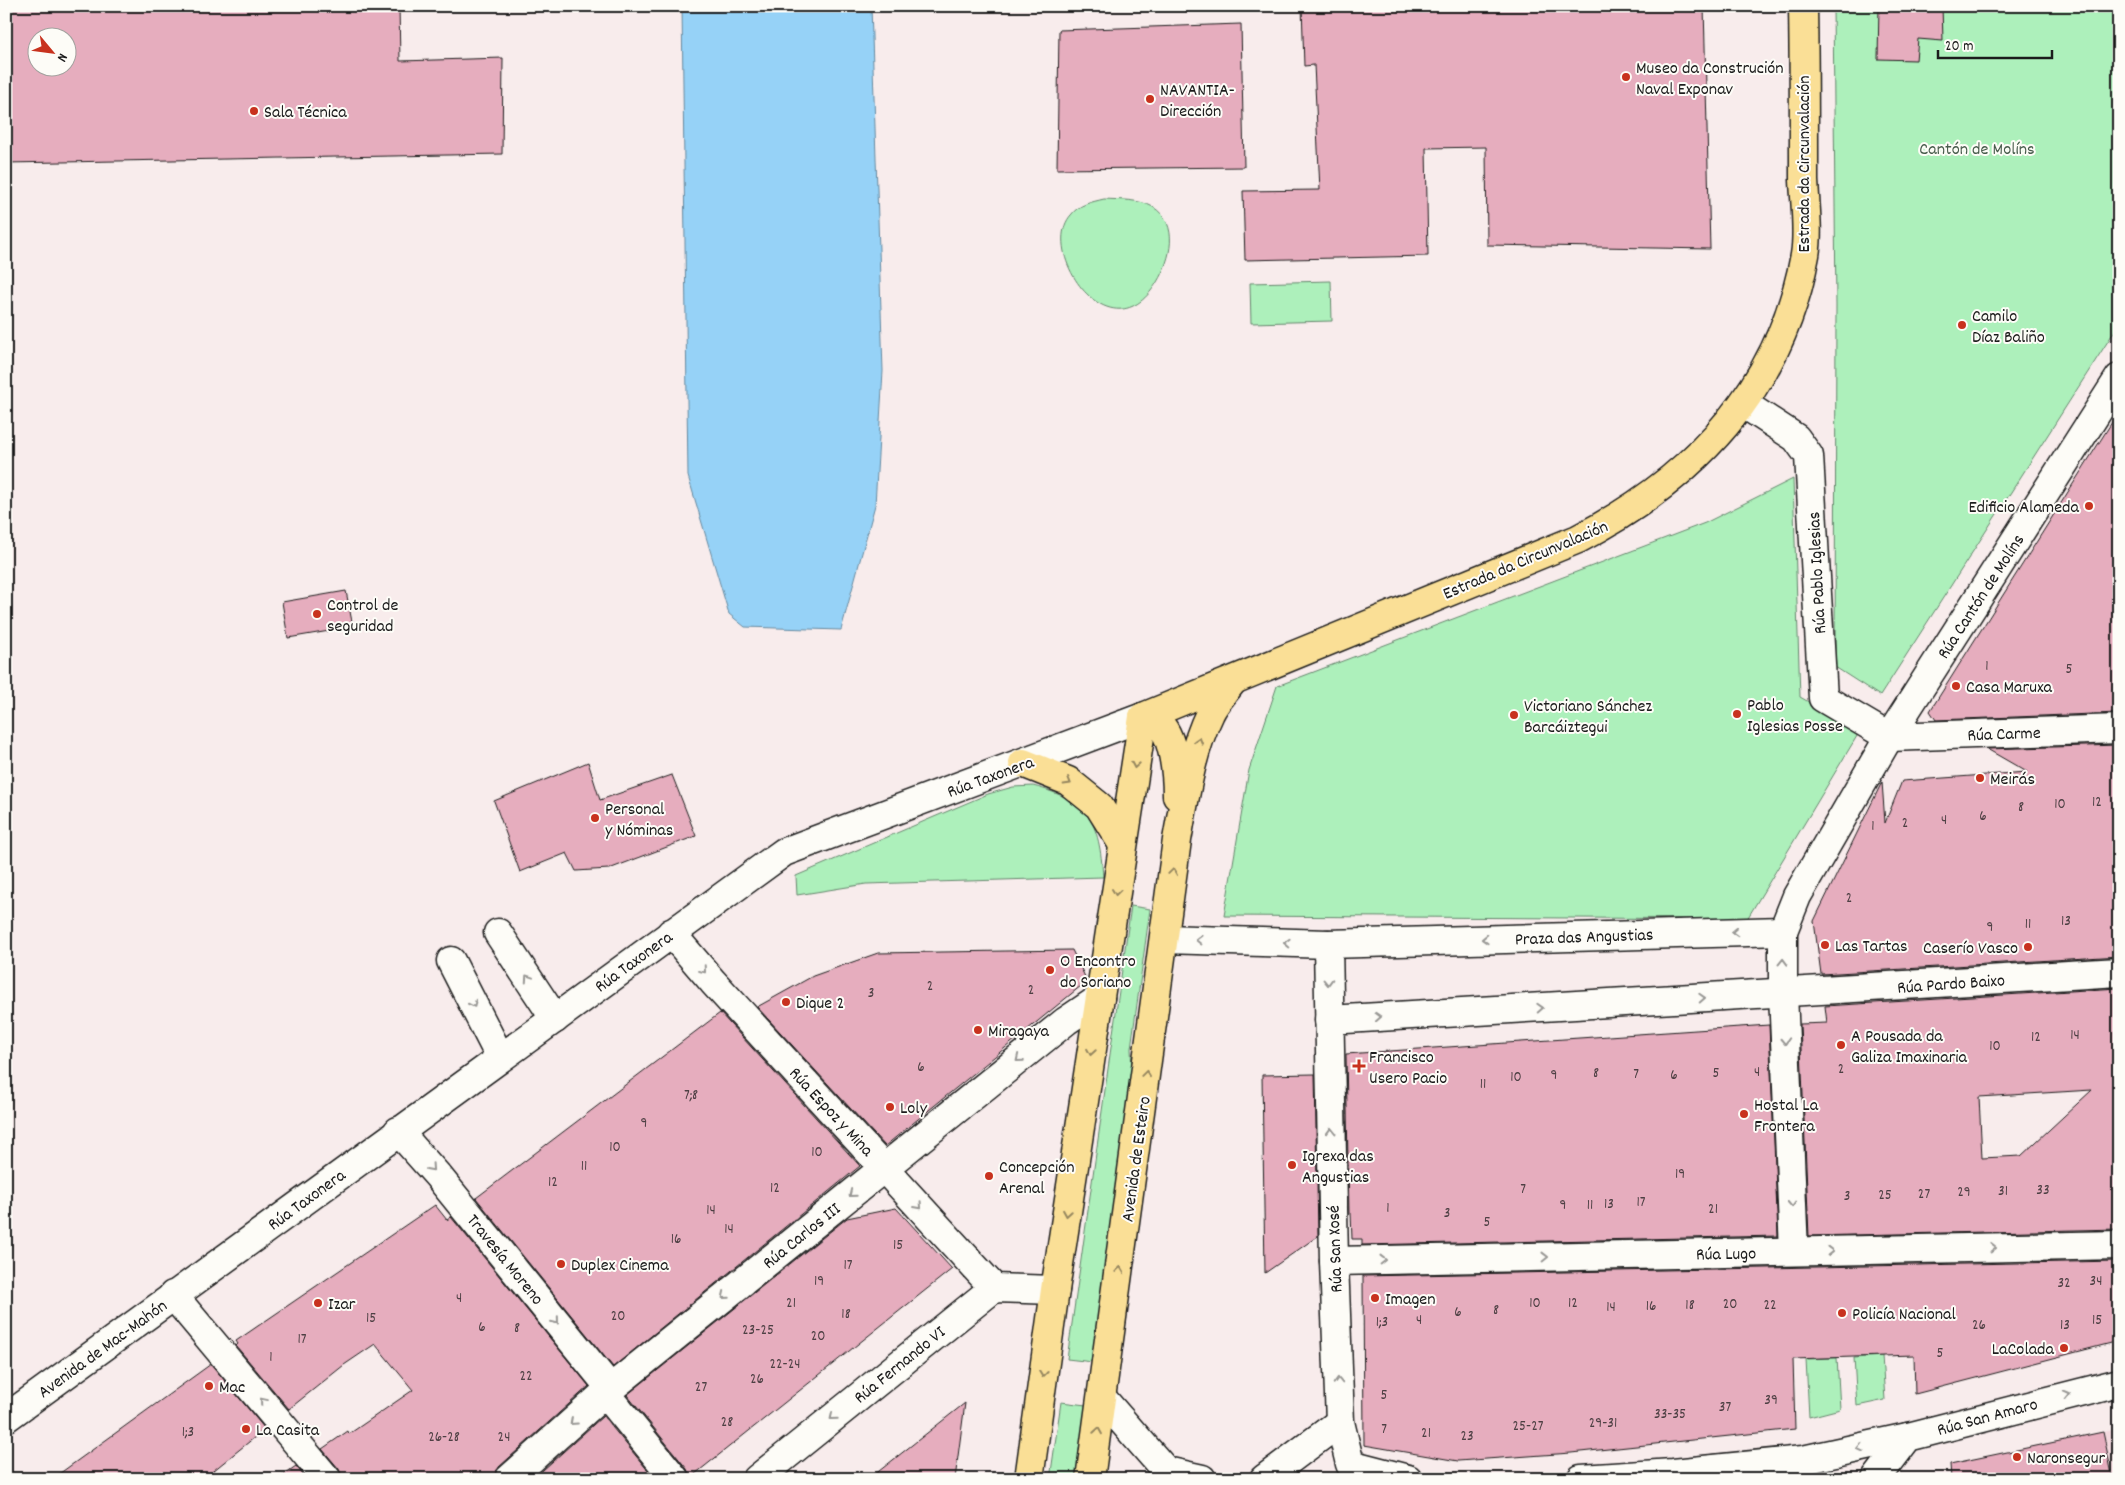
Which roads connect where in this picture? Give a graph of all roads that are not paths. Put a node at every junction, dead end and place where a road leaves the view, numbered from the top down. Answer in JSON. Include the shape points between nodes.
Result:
{"nodes":[{"id":1,"x":1803,"y":6,"type":"edge"},
{"id":2,"x":2119,"y":378,"type":"edge"},
{"id":3,"x":1744,"y":404,"type":"junction"},
{"id":4,"x":1232,"y":682,"type":"junction"},
{"id":5,"x":1143,"y":717,"type":"junction"},
{"id":6,"x":2119,"y":728,"type":"edge"},
{"id":7,"x":1889,"y":737,"type":"junction"},
{"id":8,"x":1023,"y":763,"type":"junction"},
{"id":9,"x":1177,"y":840,"type":"junction"},
{"id":10,"x":1122,"y":843,"type":"junction"},
{"id":11,"x":1783,"y":931,"type":"junction"},
{"id":12,"x":498,"y":933,"type":"dead end"},
{"id":13,"x":671,"y":933,"type":"junction"},
{"id":14,"x":1164,"y":940,"type":"junction"},
{"id":15,"x":1328,"y":944,"type":"junction"},
{"id":16,"x":451,"y":961,"type":"dead end"},
{"id":17,"x":2119,"y":972,"type":"edge"},
{"id":18,"x":1783,"y":993,"type":"junction"},
{"id":19,"x":1100,"y":998,"type":"junction"},
{"id":20,"x":555,"y":1019,"type":"junction"},
{"id":21,"x":1329,"y":1020,"type":"junction"},
{"id":22,"x":500,"y":1058,"type":"junction"},
{"id":23,"x":398,"y":1131,"type":"junction"},
{"id":24,"x":884,"y":1168,"type":"junction"},
{"id":25,"x":2119,"y":1245,"type":"edge"},
{"id":26,"x":1794,"y":1251,"type":"junction"},
{"id":27,"x":1334,"y":1261,"type":"junction"},
{"id":28,"x":994,"y":1288,"type":"junction"},
{"id":29,"x":1055,"y":1290,"type":"junction"},
{"id":30,"x":173,"y":1295,"type":"junction"},
{"id":31,"x":2119,"y":1383,"type":"edge"},
{"id":32,"x":608,"y":1391,"type":"junction"},
{"id":33,"x":1103,"y":1399,"type":"junction"},
{"id":34,"x":6,"y":1418,"type":"edge"},
{"id":35,"x":1340,"y":1422,"type":"junction"},
{"id":36,"x":1908,"y":1437,"type":"junction"},
{"id":37,"x":1168,"y":1475,"type":"edge"},
{"id":38,"x":327,"y":1479,"type":"edge"},
{"id":39,"x":509,"y":1479,"type":"edge"},
{"id":40,"x":675,"y":1479,"type":"edge"},
{"id":41,"x":757,"y":1479,"type":"edge"},
{"id":42,"x":1029,"y":1479,"type":"edge"},
{"id":43,"x":1090,"y":1479,"type":"edge"},
{"id":44,"x":1202,"y":1479,"type":"edge"},
{"id":45,"x":1264,"y":1479,"type":"edge"},
{"id":46,"x":1408,"y":1479,"type":"edge"},
{"id":47,"x":1581,"y":1479,"type":"edge"},
{"id":48,"x":1876,"y":1479,"type":"edge"}],
"edges":[{"from":1,"to":3,"type":"main road","name":"Estrada da Circunvalación","via":[[1805,254],[1793,301],[1771,358]]},
{"from":2,"to":7,"type":"street","name":"Rúa Cantón de Molíns"},
{"from":3,"to":4,"type":"main road","name":"Estrada da Circunvalación","via":[[1710,445],[1617,519],[1578,539]]},
{"from":3,"to":7,"type":"street","name":"Rúa Pablo Iglesias","via":[[1796,438],[1809,456],[1823,698]]},
{"from":4,"to":5,"type":"main road","name":"Estrada da Circunvalación"},
{"from":9,"to":4,"type":"main road","one_way":true,"via":[[1200,735],[1210,711]]},
{"from":5,"to":8,"type":"street","name":"Rúa Taxonera"},
{"from":5,"to":9,"type":"main road","via":[[1158,723],[1170,746],[1177,785]]},
{"from":5,"to":10,"type":"main road","one_way":true},
{"from":6,"to":7,"type":"street","name":"Rúa Carme"},
{"from":7,"to":11,"type":"street","via":[[1797,896]]},
{"from":8,"to":10,"type":"main road","one_way":true,"via":[[1068,781],[1099,806]]},
{"from":8,"to":13,"type":"street","name":"Rúa Taxonera","via":[[784,852]]},
{"from":14,"to":9,"type":"main road","name":"Avenida de Esteiro","one_way":true},
{"from":10,"to":19,"type":"main road","one_way":true},
{"from":11,"to":15,"type":"street","name":"Praza das Angustias","one_way":true},
{"from":18,"to":11,"type":"street","one_way":true},
{"from":20,"to":12,"type":"street","one_way":true},
{"from":13,"to":20,"type":"street","name":"Rúa Taxonera"},
{"from":13,"to":24,"type":"street","name":"Rúa Espoz y Mina","one_way":true},
{"from":15,"to":14,"type":"street","name":"Praza das Angustias","one_way":true},
{"from":33,"to":14,"type":"main road","name":"Avenida de Esteiro","one_way":true},
{"from":15,"to":21,"type":"street","name":"Rúa San Xosé","one_way":true},
{"from":16,"to":22,"type":"street","one_way":true},
{"from":17,"to":18,"type":"street","name":"Rúa Pardo Baixo"},
{"from":21,"to":18,"type":"street","one_way":true},
{"from":18,"to":26,"type":"street","one_way":true},
{"from":19,"to":24,"type":"street","name":"Rúa Carlos III","one_way":true,"via":[[1066,1021]]},
{"from":19,"to":29,"type":"main road","one_way":true},
{"from":20,"to":22,"type":"street","name":"Rúa Taxonera"},
{"from":27,"to":21,"type":"street","name":"Rúa San Xosé","one_way":true},
{"from":22,"to":23,"type":"street","name":"Rúa Taxonera"},
{"from":23,"to":30,"type":"street","name":"Rúa Taxonera"},
{"from":23,"to":32,"type":"street","name":"Travesía Moreno","one_way":true,"via":[[438,1176]]},
{"from":24,"to":28,"type":"street","name":"Rúa Espoz y Mina","one_way":true},
{"from":24,"to":32,"type":"street","name":"Rúa Carlos III","one_way":true},
{"from":26,"to":25,"type":"street","name":"Rúa Lugo","one_way":true},
{"from":27,"to":26,"type":"street","name":"Rúa Lugo","one_way":true},
{"from":35,"to":27,"type":"street","name":"Rúa San Xosé","one_way":true},
{"from":28,"to":29,"type":"street"},
{"from":28,"to":41,"type":"street","name":"Rúa Fernando VI","one_way":true},
{"from":29,"to":42,"type":"main road","one_way":true},
{"from":30,"to":34,"type":"street","name":"Avenida de Mac-Mahón"},
{"from":38,"to":30,"type":"street","one_way":true},
{"from":36,"to":31,"type":"street","name":"Rúa San Amaro","one_way":true},
{"from":32,"to":39,"type":"street","name":"Rúa Carlos III","one_way":true},
{"from":32,"to":40,"type":"street","name":"Travesía Moreno"},
{"from":33,"to":37,"type":"street"},
{"from":43,"to":33,"type":"main road","name":"Avenida de Esteiro","one_way":true},
{"from":35,"to":45,"type":"street"},
{"from":35,"to":46,"type":"street","name":"Rúa San Xosé","via":[[1350,1464]]},
{"from":36,"to":47,"type":"street","one_way":true,"via":[[1803,1460]]},
{"from":36,"to":48,"type":"street"},
{"from":37,"to":44,"type":"street"}]}
